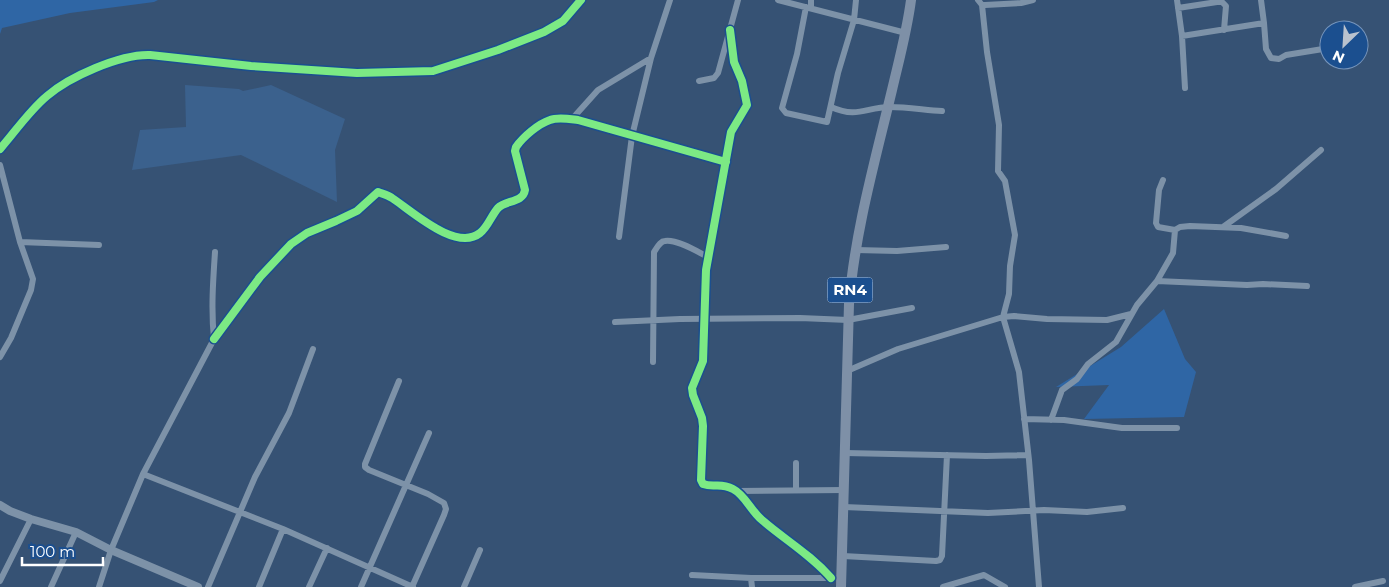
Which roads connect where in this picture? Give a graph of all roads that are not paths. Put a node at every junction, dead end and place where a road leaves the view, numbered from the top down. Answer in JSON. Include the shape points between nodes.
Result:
{"nodes":[{"id":1,"x":581,"y":0,"type":"edge"},
{"id":2,"x":670,"y":0,"type":"edge"},
{"id":3,"x":738,"y":0,"type":"edge"},
{"id":4,"x":778,"y":0,"type":"edge"},
{"id":5,"x":811,"y":0,"type":"edge"},
{"id":6,"x":856,"y":0,"type":"edge"},
{"id":7,"x":911,"y":0,"type":"edge"},
{"id":8,"x":1033,"y":0,"type":"edge"},
{"id":9,"x":1177,"y":0,"type":"edge"},
{"id":10,"x":1262,"y":0,"type":"edge"},
{"id":11,"x":980,"y":2,"type":"edge"},
{"id":12,"x":809,"y":7,"type":"junction"},
{"id":13,"x":1178,"y":8,"type":"junction"},
{"id":14,"x":854,"y":20,"type":"junction"},
{"id":15,"x":1264,"y":23,"type":"junction"},
{"id":16,"x":730,"y":30,"type":"junction"},
{"id":17,"x":1224,"y":30,"type":"junction"},
{"id":18,"x":906,"y":33,"type":"junction"},
{"id":19,"x":1182,"y":36,"type":"junction"},
{"id":20,"x":1319,"y":50,"type":"edge"},
{"id":21,"x":651,"y":58,"type":"junction"},
{"id":22,"x":699,"y":81,"type":"dead end"},
{"id":23,"x":1185,"y":88,"type":"dead end"},
{"id":24,"x":831,"y":107,"type":"junction"},
{"id":25,"x":888,"y":107,"type":"junction"},
{"id":26,"x":942,"y":111,"type":"dead end"},
{"id":27,"x":572,"y":119,"type":"junction"},
{"id":28,"x":632,"y":136,"type":"junction"},
{"id":29,"x":0,"y":148,"type":"edge"},
{"id":30,"x":1321,"y":150,"type":"dead end"},
{"id":31,"x":726,"y":162,"type":"junction"},
{"id":32,"x":0,"y":165,"type":"edge"},
{"id":33,"x":1163,"y":180,"type":"dead end"},
{"id":34,"x":1223,"y":227,"type":"junction"},
{"id":35,"x":1175,"y":230,"type":"junction"},
{"id":36,"x":619,"y":236,"type":"dead end"},
{"id":37,"x":1286,"y":236,"type":"dead end"},
{"id":38,"x":20,"y":242,"type":"junction"},
{"id":39,"x":99,"y":245,"type":"dead end"},
{"id":40,"x":946,"y":247,"type":"dead end"},
{"id":41,"x":856,"y":250,"type":"junction"},
{"id":42,"x":215,"y":252,"type":"dead end"},
{"id":43,"x":708,"y":257,"type":"junction"},
{"id":44,"x":1157,"y":281,"type":"junction"},
{"id":45,"x":1306,"y":286,"type":"dead end"},
{"id":46,"x":912,"y":308,"type":"dead end"},
{"id":47,"x":1131,"y":314,"type":"junction"},
{"id":48,"x":1003,"y":317,"type":"junction"},
{"id":49,"x":705,"y":319,"type":"junction"},
{"id":50,"x":652,"y":320,"type":"junction"},
{"id":51,"x":848,"y":320,"type":"junction"},
{"id":52,"x":615,"y":322,"type":"dead end"},
{"id":53,"x":214,"y":339,"type":"junction"},
{"id":54,"x":313,"y":349,"type":"dead end"},
{"id":55,"x":0,"y":357,"type":"edge"},
{"id":56,"x":653,"y":362,"type":"dead end"},
{"id":57,"x":847,"y":371,"type":"junction"},
{"id":58,"x":399,"y":381,"type":"dead end"},
{"id":59,"x":1024,"y":419,"type":"junction"},
{"id":60,"x":1051,"y":420,"type":"junction"},
{"id":61,"x":1177,"y":428,"type":"dead end"},
{"id":62,"x":429,"y":433,"type":"dead end"},
{"id":63,"x":845,"y":452,"type":"junction"},
{"id":64,"x":947,"y":455,"type":"junction"},
{"id":65,"x":1028,"y":455,"type":"junction"},
{"id":66,"x":796,"y":463,"type":"dead end"},
{"id":67,"x":143,"y":474,"type":"junction"},
{"id":68,"x":406,"y":485,"type":"junction"},
{"id":69,"x":796,"y":490,"type":"junction"},
{"id":70,"x":844,"y":490,"type":"junction"},
{"id":71,"x":737,"y":491,"type":"junction"},
{"id":72,"x":0,"y":505,"type":"edge"},
{"id":73,"x":844,"y":507,"type":"junction"},
{"id":74,"x":1123,"y":508,"type":"dead end"},
{"id":75,"x":946,"y":510,"type":"junction"},
{"id":76,"x":1032,"y":511,"type":"junction"},
{"id":77,"x":240,"y":512,"type":"junction"},
{"id":78,"x":31,"y":519,"type":"junction"},
{"id":79,"x":283,"y":529,"type":"junction"},
{"id":80,"x":76,"y":532,"type":"junction"},
{"id":81,"x":327,"y":548,"type":"junction"},
{"id":82,"x":111,"y":550,"type":"junction"},
{"id":83,"x":480,"y":550,"type":"dead end"},
{"id":84,"x":843,"y":556,"type":"junction"},
{"id":85,"x":370,"y":569,"type":"junction"},
{"id":86,"x":692,"y":575,"type":"dead end"},
{"id":87,"x":751,"y":578,"type":"junction"},
{"id":88,"x":830,"y":578,"type":"junction"},
{"id":89,"x":1383,"y":581,"type":"dead end"},
{"id":90,"x":0,"y":582,"type":"edge"},
{"id":91,"x":842,"y":583,"type":"edge"},
{"id":92,"x":51,"y":587,"type":"edge"},
{"id":93,"x":99,"y":587,"type":"edge"},
{"id":94,"x":198,"y":587,"type":"edge"},
{"id":95,"x":208,"y":587,"type":"edge"},
{"id":96,"x":258,"y":587,"type":"edge"},
{"id":97,"x":310,"y":587,"type":"edge"},
{"id":98,"x":361,"y":587,"type":"edge"},
{"id":99,"x":412,"y":587,"type":"edge"},
{"id":100,"x":464,"y":587,"type":"edge"},
{"id":101,"x":752,"y":587,"type":"edge"},
{"id":102,"x":943,"y":587,"type":"edge"},
{"id":103,"x":1005,"y":587,"type":"edge"},
{"id":104,"x":1039,"y":587,"type":"edge"},
{"id":105,"x":1355,"y":587,"type":"edge"}],
"edges":[{"from":1,"to":29,"type":"street","via":[[563,21],[544,32],[433,72],[357,73],[150,55],[123,58],[47,96]]},
{"from":2,"to":21,"type":"street"},
{"from":3,"to":16,"type":"street"},
{"from":4,"to":12,"type":"street"},
{"from":5,"to":12,"type":"street"},
{"from":6,"to":14,"type":"street"},
{"from":7,"to":18,"type":"highway","number":"RN4"},
{"from":8,"to":11,"type":"street","via":[[1021,3]]},
{"from":9,"to":13,"type":"street"},
{"from":10,"to":15,"type":"street"},
{"from":11,"to":48,"type":"street","via":[[999,124],[998,171],[1005,182],[1015,235],[1009,294]]},
{"from":12,"to":14,"type":"street"},
{"from":12,"to":24,"type":"street","via":[[782,108],[786,113],[827,122]]},
{"from":13,"to":17,"type":"street","via":[[1222,2],[1226,6]]},
{"from":13,"to":19,"type":"street"},
{"from":14,"to":18,"type":"street"},
{"from":14,"to":24,"type":"street"},
{"from":15,"to":17,"type":"street"},
{"from":15,"to":20,"type":"street","via":[[1266,49],[1271,58]]},
{"from":16,"to":22,"type":"street","via":[[718,73],[714,78]]},
{"from":16,"to":31,"type":"street","via":[[734,62],[747,105],[733,126]]},
{"from":17,"to":19,"type":"street"},
{"from":18,"to":25,"type":"highway","number":"RN4"},
{"from":19,"to":23,"type":"street"},
{"from":21,"to":27,"type":"street","via":[[598,90]]},
{"from":21,"to":28,"type":"street"},
{"from":24,"to":25,"type":"street","via":[[858,113]]},
{"from":25,"to":26,"type":"street"},
{"from":25,"to":41,"type":"highway","number":"RN4"},
{"from":27,"to":28,"type":"street"},
{"from":27,"to":53,"type":"street","via":[[550,120],[518,144],[515,151],[524,194],[500,206],[475,236],[462,238],[445,234],[390,196],[378,192],[357,211],[307,233],[291,244],[260,277]]},
{"from":28,"to":31,"type":"street"},
{"from":28,"to":36,"type":"street"},
{"from":30,"to":34,"type":"street","via":[[1276,189]]},
{"from":31,"to":43,"type":"street"},
{"from":32,"to":38,"type":"street"},
{"from":33,"to":35,"type":"street","via":[[1156,224]]},
{"from":34,"to":35,"type":"street","via":[[1190,226]]},
{"from":34,"to":37,"type":"street"},
{"from":35,"to":44,"type":"street","via":[[1173,253]]},
{"from":38,"to":39,"type":"street"},
{"from":38,"to":55,"type":"street","via":[[32,274],[31,290]]},
{"from":40,"to":41,"type":"street","via":[[906,251]]},
{"from":41,"to":51,"type":"highway","number":"RN4"},
{"from":42,"to":53,"type":"street","via":[[212,285]]},
{"from":43,"to":49,"type":"street"},
{"from":43,"to":50,"type":"street","via":[[678,243],[661,243],[654,252]]},
{"from":44,"to":45,"type":"street"},
{"from":44,"to":47,"type":"street"},
{"from":46,"to":51,"type":"street"},
{"from":47,"to":48,"type":"street","via":[[1107,320]]},
{"from":47,"to":60,"type":"street","via":[[1116,342],[1062,390]]},
{"from":48,"to":57,"type":"street","via":[[898,349]]},
{"from":48,"to":59,"type":"street","via":[[1017,365]]},
{"from":49,"to":50,"type":"street"},
{"from":49,"to":51,"type":"street"},
{"from":49,"to":71,"type":"street","via":[[703,361],[692,388],[703,426],[701,480],[707,486],[724,485]]},
{"from":50,"to":52,"type":"street"},
{"from":50,"to":56,"type":"street"},
{"from":51,"to":57,"type":"highway","number":"RN4"},
{"from":53,"to":67,"type":"street"},
{"from":54,"to":77,"type":"street","via":[[289,413]]},
{"from":57,"to":63,"type":"highway","number":"RN4"},
{"from":58,"to":68,"type":"street","via":[[365,467]]},
{"from":59,"to":60,"type":"street"},
{"from":59,"to":65,"type":"street"},
{"from":60,"to":61,"type":"street","via":[[1122,428]]},
{"from":62,"to":68,"type":"street"},
{"from":63,"to":64,"type":"street"},
{"from":63,"to":70,"type":"highway","number":"RN4"},
{"from":64,"to":65,"type":"street"},
{"from":64,"to":75,"type":"street"},
{"from":65,"to":76,"type":"street"},
{"from":66,"to":69,"type":"street"},
{"from":67,"to":77,"type":"street"},
{"from":67,"to":82,"type":"street"},
{"from":68,"to":85,"type":"street"},
{"from":68,"to":99,"type":"street","via":[[441,501],[446,509]]},
{"from":69,"to":70,"type":"street"},
{"from":69,"to":71,"type":"street"},
{"from":70,"to":73,"type":"highway","number":"RN4"},
{"from":71,"to":88,"type":"street","via":[[761,520],[794,543]]},
{"from":72,"to":78,"type":"street"},
{"from":73,"to":75,"type":"street"},
{"from":73,"to":84,"type":"highway","number":"RN4"},
{"from":74,"to":76,"type":"street","via":[[1087,512]]},
{"from":75,"to":76,"type":"street","via":[[988,513]]},
{"from":75,"to":84,"type":"street","via":[[940,560]]},
{"from":76,"to":104,"type":"street"},
{"from":77,"to":79,"type":"street"},
{"from":77,"to":95,"type":"street"},
{"from":78,"to":80,"type":"street"},
{"from":78,"to":90,"type":"street"},
{"from":79,"to":81,"type":"street"},
{"from":79,"to":96,"type":"street"},
{"from":80,"to":82,"type":"street"},
{"from":80,"to":92,"type":"street"},
{"from":81,"to":85,"type":"street"},
{"from":81,"to":97,"type":"street"},
{"from":82,"to":93,"type":"street"},
{"from":82,"to":94,"type":"street"},
{"from":83,"to":100,"type":"street"},
{"from":84,"to":91,"type":"highway","number":"RN4"},
{"from":85,"to":98,"type":"street"},
{"from":85,"to":99,"type":"street"},
{"from":86,"to":87,"type":"street"},
{"from":87,"to":88,"type":"street"},
{"from":87,"to":101,"type":"street"},
{"from":88,"to":91,"type":"street"},
{"from":89,"to":105,"type":"street"},
{"from":102,"to":103,"type":"street","via":[[984,576]]}]}
